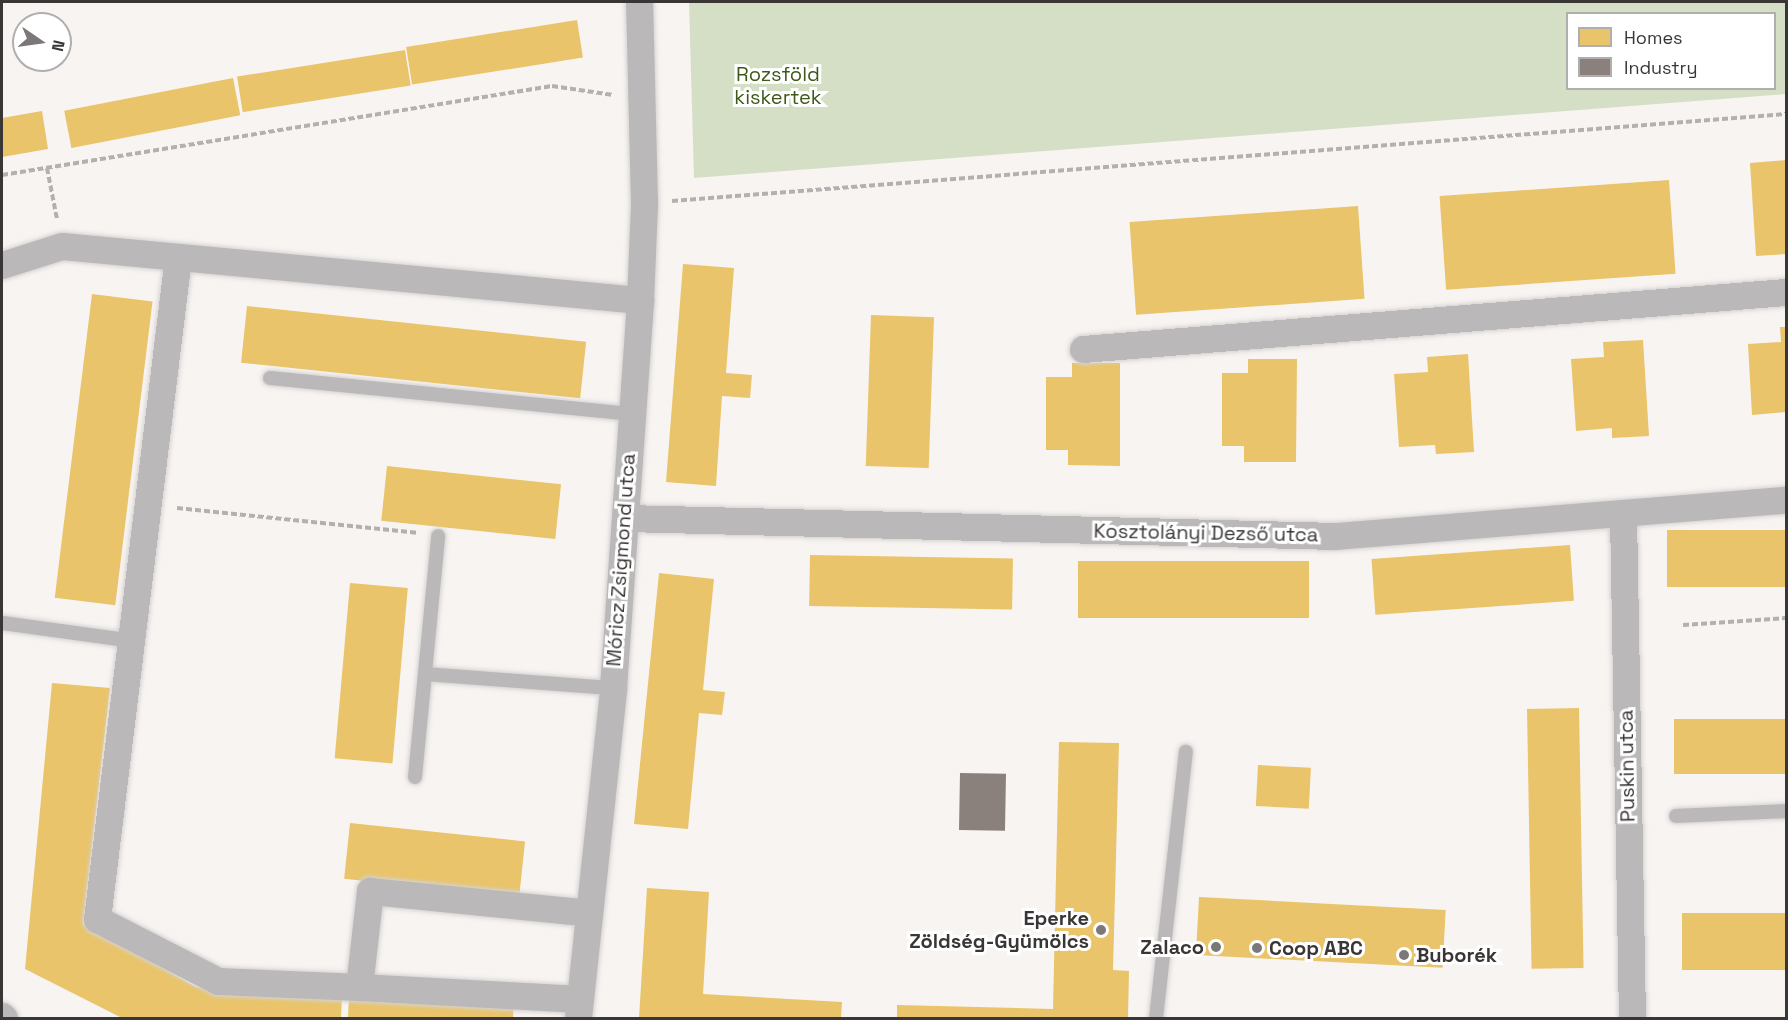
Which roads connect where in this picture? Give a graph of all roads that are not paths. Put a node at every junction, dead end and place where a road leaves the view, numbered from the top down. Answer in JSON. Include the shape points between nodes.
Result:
{"nodes":[{"id":1,"x":639,"y":2,"type":"edge"},
{"id":2,"x":178,"y":257,"type":"junction"},
{"id":3,"x":2,"y":265,"type":"edge"},
{"id":4,"x":1786,"y":292,"type":"edge"},
{"id":5,"x":640,"y":300,"type":"junction"},
{"id":6,"x":1083,"y":349,"type":"dead end"},
{"id":7,"x":270,"y":378,"type":"dead end"},
{"id":8,"x":630,"y":414,"type":"junction"},
{"id":9,"x":1786,"y":500,"type":"edge"},
{"id":10,"x":1623,"y":513,"type":"junction"},
{"id":11,"x":625,"y":518,"type":"junction"},
{"id":12,"x":438,"y":536,"type":"road end"},
{"id":13,"x":2,"y":623,"type":"edge"},
{"id":14,"x":134,"y":641,"type":"junction"},
{"id":15,"x":425,"y":674,"type":"junction"},
{"id":16,"x":613,"y":688,"type":"junction"},
{"id":17,"x":1186,"y":752,"type":"dead end"},
{"id":18,"x":415,"y":777,"type":"dead end"},
{"id":19,"x":1786,"y":811,"type":"edge"},
{"id":20,"x":1676,"y":816,"type":"dead end"},
{"id":21,"x":589,"y":913,"type":"junction"},
{"id":22,"x":359,"y":987,"type":"junction"},
{"id":23,"x":579,"y":1009,"type":"edge"},
{"id":24,"x":1156,"y":1018,"type":"edge"},
{"id":25,"x":1632,"y":1018,"type":"edge"}],
"edges":[{"from":1,"to":5,"type":"street","name":"Móricz Zsigmond utca","via":[[644,203]]},
{"from":2,"to":3,"type":"street","via":[[62,246]]},
{"from":2,"to":5,"type":"street"},
{"from":2,"to":14,"type":"street"},
{"from":4,"to":6,"type":"street"},
{"from":5,"to":8,"type":"street","name":"Móricz Zsigmond utca"},
{"from":7,"to":8,"type":"lane"},
{"from":8,"to":11,"type":"street","name":"Móricz Zsigmond utca"},
{"from":9,"to":10,"type":"street","name":"Kosztolányi Dezső utca"},
{"from":10,"to":11,"type":"street","name":"Kosztolányi Dezső utca","via":[[1335,536]]},
{"from":10,"to":25,"type":"street","name":"Puskin utca"},
{"from":11,"to":16,"type":"street","name":"Móricz Zsigmond utca"},
{"from":12,"to":15,"type":"lane"},
{"from":13,"to":14,"type":"lane"},
{"from":14,"to":22,"type":"street","via":[[97,919],[218,981]]},
{"from":15,"to":16,"type":"lane"},
{"from":15,"to":18,"type":"lane"},
{"from":16,"to":21,"type":"street","name":"Móricz Zsigmond utca"},
{"from":17,"to":24,"type":"lane"},
{"from":19,"to":20,"type":"lane"},
{"from":21,"to":22,"type":"street","via":[[370,891]]},
{"from":21,"to":23,"type":"street","name":"Móricz Zsigmond utca"},
{"from":22,"to":23,"type":"street"}]}
